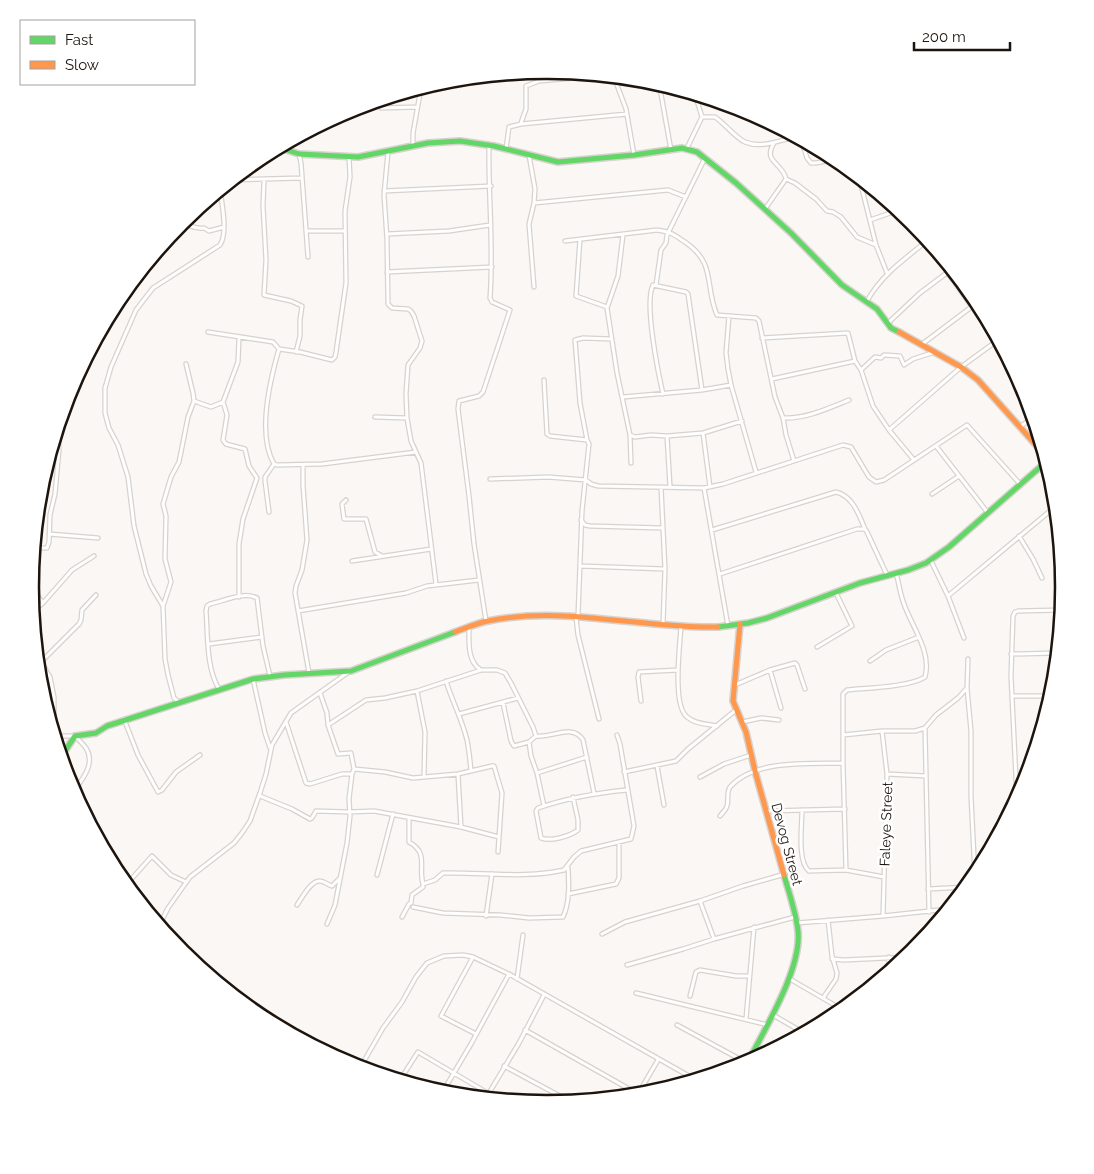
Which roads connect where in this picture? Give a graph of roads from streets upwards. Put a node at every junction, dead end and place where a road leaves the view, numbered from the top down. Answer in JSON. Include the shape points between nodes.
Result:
{"nodes":[{"id":1,"x":558,"y":79,"type":"edge"},
{"id":2,"x":538,"y":81,"type":"joint"},
{"id":3,"x":616,"y":84,"type":"edge"},
{"id":4,"x":661,"y":92,"type":"edge"},
{"id":5,"x":420,"y":95,"type":"edge"},
{"id":6,"x":698,"y":102,"type":"edge"},
{"id":7,"x":380,"y":107,"type":"edge"},
{"id":8,"x":417,"y":107,"type":"junction"},
{"id":9,"x":627,"y":114,"type":"junction"},
{"id":10,"x":702,"y":116,"type":"junction"},
{"id":11,"x":520,"y":124,"type":"junction"},
{"id":12,"x":787,"y":139,"type":"edge"},
{"id":13,"x":774,"y":143,"type":"junction"},
{"id":14,"x":413,"y":146,"type":"junction"},
{"id":15,"x":490,"y":146,"type":"junction"},
{"id":16,"x":687,"y":148,"type":"junction"},
{"id":17,"x":506,"y":149,"type":"junction"},
{"id":18,"x":804,"y":149,"type":"edge"},
{"id":19,"x":288,"y":150,"type":"edge"},
{"id":20,"x":671,"y":150,"type":"junction"},
{"id":21,"x":388,"y":152,"type":"junction"},
{"id":22,"x":299,"y":154,"type":"junction"},
{"id":23,"x":529,"y":155,"type":"junction"},
{"id":24,"x":634,"y":155,"type":"junction"},
{"id":25,"x":349,"y":157,"type":"junction"},
{"id":26,"x":706,"y":157,"type":"junction"},
{"id":27,"x":825,"y":162,"type":"edge"},
{"id":28,"x":302,"y":178,"type":"junction"},
{"id":29,"x":243,"y":180,"type":"edge"},
{"id":30,"x":264,"y":180,"type":"junction"},
{"id":31,"x":786,"y":180,"type":"junction"},
{"id":32,"x":491,"y":186,"type":"junction"},
{"id":33,"x":863,"y":189,"type":"edge"},
{"id":34,"x":384,"y":191,"type":"junction"},
{"id":35,"x":686,"y":197,"type":"junction"},
{"id":36,"x":221,"y":198,"type":"edge"},
{"id":37,"x":534,"y":203,"type":"junction"},
{"id":38,"x":765,"y":209,"type":"junction"},
{"id":39,"x":890,"y":213,"type":"edge"},
{"id":40,"x":870,"y":220,"type":"junction"},
{"id":41,"x":490,"y":225,"type":"junction"},
{"id":42,"x":190,"y":226,"type":"edge"},
{"id":43,"x":224,"y":227,"type":"junction"},
{"id":44,"x":306,"y":231,"type":"junction"},
{"id":45,"x":344,"y":231,"type":"junction"},
{"id":46,"x":669,"y":232,"type":"junction"},
{"id":47,"x":387,"y":234,"type":"junction"},
{"id":48,"x":623,"y":235,"type":"junction"},
{"id":49,"x":580,"y":239,"type":"junction"},
{"id":50,"x":565,"y":242,"type":"dead end"},
{"id":51,"x":876,"y":245,"type":"junction"},
{"id":52,"x":922,"y":245,"type":"edge"},
{"id":53,"x":308,"y":257,"type":"dead end"},
{"id":54,"x":492,"y":267,"type":"junction"},
{"id":55,"x":387,"y":272,"type":"junction"},
{"id":56,"x":887,"y":273,"type":"junction"},
{"id":57,"x":947,"y":274,"type":"edge"},
{"id":58,"x":656,"y":285,"type":"junction"},
{"id":59,"x":534,"y":287,"type":"dead end"},
{"id":60,"x":867,"y":301,"type":"junction"},
{"id":61,"x":607,"y":306,"type":"junction"},
{"id":62,"x":972,"y":307,"type":"edge"},
{"id":63,"x":730,"y":316,"type":"junction"},
{"id":64,"x":887,"y":324,"type":"junction"},
{"id":65,"x":208,"y":332,"type":"dead end"},
{"id":66,"x":240,"y":338,"type":"junction"},
{"id":67,"x":762,"y":338,"type":"junction"},
{"id":68,"x":612,"y":339,"type":"junction"},
{"id":69,"x":993,"y":344,"type":"edge"},
{"id":70,"x":921,"y":345,"type":"junction"},
{"id":71,"x":279,"y":349,"type":"junction"},
{"id":72,"x":296,"y":352,"type":"junction"},
{"id":73,"x":935,"y":352,"type":"junction"},
{"id":74,"x":855,"y":361,"type":"junction"},
{"id":75,"x":186,"y":364,"type":"dead end"},
{"id":76,"x":961,"y":367,"type":"junction"},
{"id":77,"x":861,"y":370,"type":"junction"},
{"id":78,"x":772,"y":379,"type":"junction"},
{"id":79,"x":544,"y":380,"type":"dead end"},
{"id":80,"x":731,"y":385,"type":"junction"},
{"id":81,"x":702,"y":390,"type":"junction"},
{"id":82,"x":663,"y":394,"type":"junction"},
{"id":83,"x":623,"y":396,"type":"junction"},
{"id":84,"x":849,"y":400,"type":"dead end"},
{"id":85,"x":194,"y":401,"type":"junction"},
{"id":86,"x":223,"y":402,"type":"junction"},
{"id":87,"x":375,"y":417,"type":"dead end"},
{"id":88,"x":407,"y":418,"type":"junction"},
{"id":89,"x":783,"y":418,"type":"junction"},
{"id":90,"x":742,"y":421,"type":"junction"},
{"id":91,"x":1027,"y":421,"type":"edge"},
{"id":92,"x":1020,"y":427,"type":"junction"},
{"id":93,"x":889,"y":430,"type":"junction"},
{"id":94,"x":703,"y":434,"type":"junction"},
{"id":95,"x":630,"y":435,"type":"junction"},
{"id":96,"x":667,"y":436,"type":"junction"},
{"id":97,"x":587,"y":440,"type":"junction"},
{"id":98,"x":1034,"y":443,"type":"edge"},
{"id":99,"x":59,"y":446,"type":"edge"},
{"id":100,"x":936,"y":446,"type":"junction"},
{"id":101,"x":416,"y":452,"type":"junction"},
{"id":102,"x":914,"y":460,"type":"junction"},
{"id":103,"x":794,"y":461,"type":"junction"},
{"id":104,"x":631,"y":463,"type":"dead end"},
{"id":105,"x":274,"y":464,"type":"junction"},
{"id":106,"x":303,"y":464,"type":"junction"},
{"id":107,"x":1040,"y":466,"type":"edge"},
{"id":108,"x":756,"y":472,"type":"junction"},
{"id":109,"x":959,"y":476,"type":"junction"},
{"id":110,"x":490,"y":479,"type":"dead end"},
{"id":111,"x":586,"y":480,"type":"junction"},
{"id":112,"x":1020,"y":484,"type":"junction"},
{"id":113,"x":661,"y":487,"type":"junction"},
{"id":114,"x":670,"y":487,"type":"junction"},
{"id":115,"x":710,"y":487,"type":"junction"},
{"id":116,"x":704,"y":488,"type":"junction"},
{"id":117,"x":932,"y":494,"type":"dead end"},
{"id":118,"x":346,"y":500,"type":"dead end"},
{"id":119,"x":1049,"y":511,"type":"edge"},
{"id":120,"x":269,"y":512,"type":"dead end"},
{"id":121,"x":988,"y":513,"type":"junction"},
{"id":122,"x":581,"y":520,"type":"junction"},
{"id":123,"x":662,"y":528,"type":"junction"},
{"id":124,"x":865,"y":529,"type":"junction"},
{"id":125,"x":712,"y":530,"type":"junction"},
{"id":126,"x":49,"y":534,"type":"junction"},
{"id":127,"x":1019,"y":536,"type":"junction"},
{"id":128,"x":98,"y":538,"type":"dead end"},
{"id":129,"x":41,"y":548,"type":"edge"},
{"id":130,"x":431,"y":549,"type":"junction"},
{"id":131,"x":94,"y":556,"type":"dead end"},
{"id":132,"x":382,"y":556,"type":"junction"},
{"id":133,"x":931,"y":560,"type":"junction"},
{"id":134,"x":352,"y":561,"type":"dead end"},
{"id":135,"x":581,"y":566,"type":"junction"},
{"id":136,"x":665,"y":569,"type":"junction"},
{"id":137,"x":896,"y":573,"type":"junction"},
{"id":138,"x":720,"y":574,"type":"junction"},
{"id":139,"x":886,"y":575,"type":"junction"},
{"id":140,"x":1042,"y":578,"type":"dead end"},
{"id":141,"x":479,"y":580,"type":"junction"},
{"id":142,"x":436,"y":584,"type":"junction"},
{"id":143,"x":836,"y":593,"type":"junction"},
{"id":144,"x":96,"y":595,"type":"dead end"},
{"id":145,"x":948,"y":596,"type":"junction"},
{"id":146,"x":239,"y":597,"type":"junction"},
{"id":147,"x":39,"y":598,"type":"edge"},
{"id":148,"x":43,"y":603,"type":"junction"},
{"id":149,"x":40,"y":606,"type":"edge"},
{"id":150,"x":163,"y":606,"type":"junction"},
{"id":151,"x":1054,"y":610,"type":"edge"},
{"id":152,"x":298,"y":611,"type":"junction"},
{"id":153,"x":577,"y":617,"type":"junction"},
{"id":154,"x":486,"y":621,"type":"junction"},
{"id":155,"x":663,"y":624,"type":"junction"},
{"id":156,"x":740,"y":624,"type":"junction"},
{"id":157,"x":681,"y":626,"type":"junction"},
{"id":158,"x":728,"y":626,"type":"junction"},
{"id":159,"x":469,"y":628,"type":"junction"},
{"id":160,"x":919,"y":637,"type":"junction"},
{"id":161,"x":262,"y":638,"type":"junction"},
{"id":162,"x":964,"y":638,"type":"dead end"},
{"id":163,"x":208,"y":644,"type":"junction"},
{"id":164,"x":817,"y":647,"type":"dead end"},
{"id":165,"x":1051,"y":653,"type":"edge"},
{"id":166,"x":1011,"y":654,"type":"junction"},
{"id":167,"x":44,"y":659,"type":"edge"},
{"id":168,"x":968,"y":659,"type":"dead end"},
{"id":169,"x":870,"y":661,"type":"dead end"},
{"id":170,"x":46,"y":670,"type":"edge"},
{"id":171,"x":481,"y":670,"type":"junction"},
{"id":172,"x":678,"y":670,"type":"junction"},
{"id":173,"x":770,"y":670,"type":"junction"},
{"id":174,"x":351,"y":671,"type":"junction"},
{"id":175,"x":309,"y":673,"type":"junction"},
{"id":176,"x":270,"y":676,"type":"junction"},
{"id":177,"x":252,"y":679,"type":"junction"},
{"id":178,"x":446,"y":680,"type":"junction"},
{"id":179,"x":735,"y":685,"type":"junction"},
{"id":180,"x":966,"y":688,"type":"junction"},
{"id":181,"x":219,"y":689,"type":"junction"},
{"id":182,"x":805,"y":689,"type":"dead end"},
{"id":183,"x":418,"y":691,"type":"junction"},
{"id":184,"x":320,"y":693,"type":"junction"},
{"id":185,"x":1012,"y":696,"type":"junction"},
{"id":186,"x":1043,"y":696,"type":"edge"},
{"id":187,"x":518,"y":698,"type":"junction"},
{"id":188,"x":641,"y":701,"type":"dead end"},
{"id":189,"x":180,"y":703,"type":"junction"},
{"id":190,"x":503,"y":703,"type":"junction"},
{"id":191,"x":781,"y":708,"type":"dead end"},
{"id":192,"x":54,"y":710,"type":"edge"},
{"id":193,"x":736,"y":710,"type":"junction"},
{"id":194,"x":459,"y":714,"type":"junction"},
{"id":195,"x":124,"y":719,"type":"junction"},
{"id":196,"x":599,"y":719,"type":"dead end"},
{"id":197,"x":779,"y":720,"type":"dead end"},
{"id":198,"x":286,"y":722,"type":"junction"},
{"id":199,"x":742,"y":722,"type":"junction"},
{"id":200,"x":328,"y":725,"type":"junction"},
{"id":201,"x":717,"y":726,"type":"junction"},
{"id":202,"x":925,"y":728,"type":"junction"},
{"id":203,"x":882,"y":731,"type":"junction"},
{"id":204,"x":617,"y":735,"type":"dead end"},
{"id":205,"x":844,"y":735,"type":"junction"},
{"id":206,"x":62,"y":736,"type":"edge"},
{"id":207,"x":75,"y":736,"type":"junction"},
{"id":208,"x":536,"y":736,"type":"junction"},
{"id":209,"x":529,"y":742,"type":"junction"},
{"id":210,"x":270,"y":749,"type":"junction"},
{"id":211,"x":66,"y":750,"type":"edge"},
{"id":212,"x":200,"y":755,"type":"dead end"},
{"id":213,"x":751,"y":755,"type":"junction"},
{"id":214,"x":588,"y":757,"type":"junction"},
{"id":215,"x":843,"y":764,"type":"junction"},
{"id":216,"x":657,"y":766,"type":"junction"},
{"id":217,"x":354,"y":770,"type":"junction"},
{"id":218,"x":471,"y":771,"type":"junction"},
{"id":219,"x":754,"y":771,"type":"junction"},
{"id":220,"x":624,"y":772,"type":"junction"},
{"id":221,"x":537,"y":773,"type":"junction"},
{"id":222,"x":352,"y":774,"type":"junction"},
{"id":223,"x":458,"y":774,"type":"junction"},
{"id":224,"x":887,"y":774,"type":"junction"},
{"id":225,"x":926,"y":776,"type":"junction"},
{"id":226,"x":424,"y":777,"type":"junction"},
{"id":227,"x":700,"y":777,"type":"dead end"},
{"id":228,"x":1017,"y":782,"type":"edge"},
{"id":229,"x":78,"y":784,"type":"edge"},
{"id":230,"x":627,"y":790,"type":"junction"},
{"id":231,"x":594,"y":793,"type":"junction"},
{"id":232,"x":260,"y":796,"type":"junction"},
{"id":233,"x":573,"y":797,"type":"junction"},
{"id":234,"x":664,"y":805,"type":"dead end"},
{"id":235,"x":544,"y":806,"type":"junction"},
{"id":236,"x":845,"y":809,"type":"junction"},
{"id":237,"x":802,"y":810,"type":"junction"},
{"id":238,"x":767,"y":811,"type":"junction"},
{"id":239,"x":349,"y":812,"type":"junction"},
{"id":240,"x":393,"y":814,"type":"junction"},
{"id":241,"x":720,"y":816,"type":"dead end"},
{"id":242,"x":409,"y":818,"type":"junction"},
{"id":243,"x":460,"y":827,"type":"junction"},
{"id":244,"x":499,"y":837,"type":"junction"},
{"id":245,"x":619,"y":842,"type":"junction"},
{"id":246,"x":498,"y":852,"type":"dead end"},
{"id":247,"x":973,"y":863,"type":"edge"},
{"id":248,"x":568,"y":867,"type":"junction"},
{"id":249,"x":846,"y":870,"type":"junction"},
{"id":250,"x":492,"y":874,"type":"junction"},
{"id":251,"x":785,"y":874,"type":"junction"},
{"id":252,"x":377,"y":875,"type":"dead end"},
{"id":253,"x":884,"y":877,"type":"junction"},
{"id":254,"x":131,"y":879,"type":"edge"},
{"id":255,"x":339,"y":879,"type":"junction"},
{"id":256,"x":186,"y":882,"type":"junction"},
{"id":257,"x":423,"y":884,"type":"junction"},
{"id":258,"x":956,"y":888,"type":"edge"},
{"id":259,"x":928,"y":889,"type":"junction"},
{"id":260,"x":568,"y":894,"type":"junction"},
{"id":261,"x":700,"y":902,"type":"junction"},
{"id":262,"x":298,"y":905,"type":"dead end"},
{"id":263,"x":413,"y":907,"type":"dead end"},
{"id":264,"x":938,"y":910,"type":"edge"},
{"id":265,"x":928,"y":912,"type":"junction"},
{"id":266,"x":486,"y":916,"type":"junction"},
{"id":267,"x":883,"y":916,"type":"junction"},
{"id":268,"x":402,"y":917,"type":"dead end"},
{"id":269,"x":795,"y":917,"type":"junction"},
{"id":270,"x":163,"y":919,"type":"edge"},
{"id":271,"x":828,"y":920,"type":"junction"},
{"id":272,"x":796,"y":923,"type":"junction"},
{"id":273,"x":327,"y":924,"type":"dead end"},
{"id":274,"x":754,"y":927,"type":"junction"},
{"id":275,"x":602,"y":934,"type":"dead end"},
{"id":276,"x":523,"y":935,"type":"dead end"},
{"id":277,"x":714,"y":938,"type":"junction"},
{"id":278,"x":473,"y":957,"type":"junction"},
{"id":279,"x":894,"y":957,"type":"edge"},
{"id":280,"x":889,"y":958,"type":"junction"},
{"id":281,"x":832,"y":960,"type":"junction"},
{"id":282,"x":889,"y":962,"type":"edge"},
{"id":283,"x":627,"y":965,"type":"dead end"},
{"id":284,"x":508,"y":974,"type":"junction"},
{"id":285,"x":749,"y":976,"type":"junction"},
{"id":286,"x":516,"y":979,"type":"junction"},
{"id":287,"x":790,"y":979,"type":"junction"},
{"id":288,"x":636,"y":992,"type":"dead end"},
{"id":289,"x":544,"y":995,"type":"junction"},
{"id":290,"x":690,"y":996,"type":"dead end"},
{"id":291,"x":823,"y":998,"type":"junction"},
{"id":292,"x":835,"y":1005,"type":"edge"},
{"id":293,"x":773,"y":1015,"type":"junction"},
{"id":294,"x":746,"y":1018,"type":"junction"},
{"id":295,"x":677,"y":1025,"type":"dead end"},
{"id":296,"x":768,"y":1025,"type":"junction"},
{"id":297,"x":797,"y":1029,"type":"edge"},
{"id":298,"x":526,"y":1030,"type":"junction"},
{"id":299,"x":476,"y":1034,"type":"junction"},
{"id":300,"x":753,"y":1051,"type":"edge"},
{"id":301,"x":738,"y":1058,"type":"edge"},
{"id":302,"x":658,"y":1060,"type":"junction"},
{"id":303,"x":364,"y":1061,"type":"edge"},
{"id":304,"x":504,"y":1066,"type":"junction"},
{"id":305,"x":454,"y":1072,"type":"junction"},
{"id":306,"x":404,"y":1074,"type":"edge"},
{"id":307,"x":686,"y":1076,"type":"edge"},
{"id":308,"x":447,"y":1085,"type":"edge"},
{"id":309,"x":643,"y":1086,"type":"edge"},
{"id":310,"x":628,"y":1088,"type":"edge"},
{"id":311,"x":485,"y":1091,"type":"edge"},
{"id":312,"x":490,"y":1092,"type":"edge"},
{"id":313,"x":557,"y":1095,"type":"edge"}],
"edges":[{"from":1,"to":2,"type":"street"},
{"from":2,"to":11,"type":"street","via":[[526,86],[526,109]]},
{"from":3,"to":9,"type":"street"},
{"from":4,"to":20,"type":"street"},
{"from":5,"to":8,"type":"street"},
{"from":6,"to":10,"type":"street"},
{"from":7,"to":8,"type":"street"},
{"from":8,"to":14,"type":"street"},
{"from":9,"to":11,"type":"street"},
{"from":9,"to":24,"type":"street"},
{"from":10,"to":13,"type":"street","via":[[715,117],[745,142]]},
{"from":10,"to":16,"type":"street"},
{"from":11,"to":17,"type":"street","via":[[510,127]]},
{"from":12,"to":13,"type":"street"},
{"from":13,"to":31,"type":"street","via":[[771,157]]},
{"from":14,"to":15,"type":"street","via":[[460,141]]},
{"from":14,"to":21,"type":"street"},
{"from":15,"to":17,"type":"street"},
{"from":15,"to":32,"type":"street"},
{"from":16,"to":20,"type":"street"},
{"from":16,"to":26,"type":"street"},
{"from":17,"to":23,"type":"street"},
{"from":18,"to":27,"type":"street","via":[[811,162]]},
{"from":19,"to":22,"type":"street"},
{"from":20,"to":24,"type":"street"},
{"from":21,"to":25,"type":"street"},
{"from":21,"to":34,"type":"street"},
{"from":22,"to":25,"type":"street"},
{"from":22,"to":28,"type":"street"},
{"from":23,"to":24,"type":"street","via":[[555,162]]},
{"from":23,"to":37,"type":"street"},
{"from":25,"to":45,"type":"street"},
{"from":26,"to":35,"type":"street"},
{"from":26,"to":38,"type":"street"},
{"from":28,"to":30,"type":"street"},
{"from":28,"to":44,"type":"street"},
{"from":29,"to":30,"type":"street"},
{"from":30,"to":72,"type":"street","via":[[264,295],[302,306]]},
{"from":31,"to":38,"type":"street"},
{"from":31,"to":51,"type":"street","via":[[795,183],[827,211],[834,212],[858,237]]},
{"from":32,"to":34,"type":"street"},
{"from":32,"to":41,"type":"street"},
{"from":33,"to":40,"type":"street"},
{"from":34,"to":47,"type":"street"},
{"from":35,"to":37,"type":"street","via":[[668,190]]},
{"from":35,"to":46,"type":"street"},
{"from":36,"to":43,"type":"street"},
{"from":37,"to":59,"type":"street","via":[[530,224]]},
{"from":38,"to":60,"type":"street","via":[[842,285]]},
{"from":39,"to":40,"type":"street"},
{"from":40,"to":51,"type":"street"},
{"from":41,"to":47,"type":"street"},
{"from":41,"to":54,"type":"street"},
{"from":42,"to":43,"type":"street","via":[[209,231]]},
{"from":43,"to":150,"type":"street","via":[[220,245],[153,288],[141,302],[111,367],[105,388],[105,413],[128,477],[141,557],[151,586]]},
{"from":44,"to":45,"type":"street"},
{"from":44,"to":53,"type":"street"},
{"from":45,"to":72,"type":"street","via":[[346,283],[335,357],[332,360]]},
{"from":46,"to":48,"type":"street"},
{"from":46,"to":58,"type":"street","via":[[661,250]]},
{"from":46,"to":63,"type":"street","via":[[700,254],[715,313]]},
{"from":47,"to":55,"type":"street"},
{"from":48,"to":49,"type":"street"},
{"from":48,"to":61,"type":"street","via":[[618,276]]},
{"from":49,"to":50,"type":"street"},
{"from":49,"to":61,"type":"street","via":[[576,296]]},
{"from":51,"to":56,"type":"street"},
{"from":52,"to":56,"type":"street"},
{"from":54,"to":55,"type":"street"},
{"from":54,"to":141,"type":"street","via":[[491,301],[509,309],[510,313],[484,392],[459,401],[458,409]]},
{"from":55,"to":88,"type":"street","via":[[389,306],[411,311],[422,341],[408,365]]},
{"from":56,"to":60,"type":"street"},
{"from":57,"to":64,"type":"street","via":[[920,293]]},
{"from":58,"to":81,"type":"street","via":[[688,294]]},
{"from":58,"to":82,"type":"street","via":[[652,287],[652,326]]},
{"from":60,"to":64,"type":"street"},
{"from":61,"to":68,"type":"street"},
{"from":62,"to":70,"type":"street"},
{"from":63,"to":67,"type":"street","via":[[757,318]]},
{"from":63,"to":80,"type":"street","via":[[726,353]]},
{"from":64,"to":70,"type":"street"},
{"from":65,"to":66,"type":"street"},
{"from":66,"to":71,"type":"street","via":[[273,342]]},
{"from":66,"to":86,"type":"street","via":[[238,362]]},
{"from":67,"to":74,"type":"street","via":[[846,332]]},
{"from":67,"to":78,"type":"street"},
{"from":68,"to":83,"type":"street"},
{"from":68,"to":97,"type":"street","via":[[574,340]]},
{"from":69,"to":76,"type":"street"},
{"from":70,"to":73,"type":"street"},
{"from":71,"to":72,"type":"street"},
{"from":71,"to":105,"type":"street","via":[[272,371],[267,410],[266,443]]},
{"from":73,"to":76,"type":"street"},
{"from":73,"to":77,"type":"street","via":[[904,365],[898,355],[875,357]]},
{"from":74,"to":77,"type":"street"},
{"from":74,"to":78,"type":"street"},
{"from":75,"to":85,"type":"street"},
{"from":76,"to":92,"type":"street","via":[[990,391]]},
{"from":76,"to":93,"type":"street"},
{"from":77,"to":93,"type":"street","via":[[873,406]]},
{"from":78,"to":89,"type":"street"},
{"from":79,"to":97,"type":"street","via":[[547,434]]},
{"from":80,"to":81,"type":"street"},
{"from":80,"to":90,"type":"street"},
{"from":81,"to":82,"type":"street"},
{"from":82,"to":83,"type":"street"},
{"from":83,"to":95,"type":"street"},
{"from":84,"to":89,"type":"street","via":[[814,413]]},
{"from":85,"to":86,"type":"street","via":[[211,407]]},
{"from":85,"to":150,"type":"street","via":[[179,462],[163,504],[166,516],[165,559],[171,582]]},
{"from":86,"to":146,"type":"street","via":[[226,415],[223,442],[246,450],[249,466],[257,478],[238,544]]},
{"from":87,"to":88,"type":"street"},
{"from":88,"to":101,"type":"street"},
{"from":89,"to":103,"type":"street"},
{"from":90,"to":94,"type":"street"},
{"from":90,"to":108,"type":"street"},
{"from":91,"to":92,"type":"street"},
{"from":92,"to":98,"type":"street"},
{"from":93,"to":102,"type":"street"},
{"from":94,"to":96,"type":"street"},
{"from":94,"to":115,"type":"street"},
{"from":95,"to":96,"type":"street"},
{"from":95,"to":104,"type":"street"},
{"from":96,"to":114,"type":"street"},
{"from":97,"to":111,"type":"street"},
{"from":99,"to":126,"type":"street"},
{"from":100,"to":102,"type":"street"},
{"from":100,"to":109,"type":"street"},
{"from":100,"to":112,"type":"street","via":[[968,425]]},
{"from":101,"to":106,"type":"street","via":[[346,462]]},
{"from":101,"to":130,"type":"street"},
{"from":102,"to":103,"type":"street","via":[[876,482],[848,445],[835,446]]},
{"from":103,"to":108,"type":"street"},
{"from":105,"to":106,"type":"street"},
{"from":105,"to":120,"type":"street","via":[[265,477]]},
{"from":106,"to":152,"type":"street","via":[[307,540],[295,593]]},
{"from":107,"to":112,"type":"street"},
{"from":108,"to":115,"type":"street"},
{"from":109,"to":117,"type":"street"},
{"from":109,"to":121,"type":"street"},
{"from":110,"to":111,"type":"street","via":[[548,477]]},
{"from":111,"to":113,"type":"street","via":[[598,486]]},
{"from":111,"to":122,"type":"street"},
{"from":112,"to":121,"type":"street"},
{"from":113,"to":114,"type":"street"},
{"from":113,"to":123,"type":"street"},
{"from":114,"to":116,"type":"street"},
{"from":115,"to":116,"type":"street"},
{"from":116,"to":125,"type":"street"},
{"from":118,"to":132,"type":"street","via":[[342,504],[344,519],[366,519],[375,552]]},
{"from":119,"to":127,"type":"street"},
{"from":121,"to":133,"type":"street"},
{"from":122,"to":123,"type":"street","via":[[590,526]]},
{"from":122,"to":135,"type":"street"},
{"from":123,"to":136,"type":"street"},
{"from":124,"to":125,"type":"street","via":[[856,508],[836,492]]},
{"from":124,"to":138,"type":"street"},
{"from":124,"to":139,"type":"street"},
{"from":125,"to":138,"type":"street"},
{"from":126,"to":128,"type":"street"},
{"from":126,"to":129,"type":"street","via":[[47,548]]},
{"from":127,"to":140,"type":"street"},
{"from":127,"to":145,"type":"street"},
{"from":130,"to":132,"type":"street"},
{"from":130,"to":142,"type":"street"},
{"from":131,"to":148,"type":"street","via":[[72,570]]},
{"from":132,"to":134,"type":"street"},
{"from":133,"to":137,"type":"street"},
{"from":133,"to":145,"type":"street"},
{"from":135,"to":136,"type":"street"},
{"from":135,"to":153,"type":"street"},
{"from":136,"to":155,"type":"street"},
{"from":137,"to":139,"type":"street"},
{"from":137,"to":160,"type":"street","via":[[904,604]]},
{"from":138,"to":158,"type":"street"},
{"from":139,"to":143,"type":"street"},
{"from":141,"to":142,"type":"street"},
{"from":141,"to":154,"type":"street"},
{"from":142,"to":152,"type":"street","via":[[406,593]]},
{"from":143,"to":156,"type":"street"},
{"from":143,"to":164,"type":"street","via":[[852,626]]},
{"from":144,"to":167,"type":"street","via":[[80,612],[79,624]]},
{"from":145,"to":162,"type":"street"},
{"from":146,"to":161,"type":"street","via":[[258,598]]},
{"from":146,"to":163,"type":"street","via":[[207,606]]},
{"from":147,"to":148,"type":"street"},
{"from":148,"to":149,"type":"street"},
{"from":150,"to":189,"type":"street","via":[[165,659],[174,698]]},
{"from":151,"to":166,"type":"street","via":[[1015,612]]},
{"from":152,"to":175,"type":"street"},
{"from":153,"to":154,"type":"street","via":[[525,616]]},
{"from":153,"to":155,"type":"street"},
{"from":153,"to":196,"type":"street","via":[[578,635]]},
{"from":154,"to":159,"type":"street"},
{"from":155,"to":157,"type":"street"},
{"from":156,"to":158,"type":"street"},
{"from":156,"to":179,"type":"street","name":"Devog Street"},
{"from":157,"to":158,"type":"street"},
{"from":157,"to":172,"type":"street"},
{"from":159,"to":171,"type":"street","via":[[472,658]]},
{"from":159,"to":174,"type":"street"},
{"from":160,"to":169,"type":"street","via":[[886,650]]},
{"from":160,"to":205,"type":"street","via":[[927,663],[925,677],[903,684],[844,692]]},
{"from":161,"to":163,"type":"street"},
{"from":161,"to":176,"type":"street"},
{"from":163,"to":181,"type":"street","via":[[213,680]]},
{"from":165,"to":166,"type":"street"},
{"from":166,"to":185,"type":"street"},
{"from":168,"to":180,"type":"street"},
{"from":170,"to":192,"type":"street"},
{"from":171,"to":178,"type":"street"},
{"from":171,"to":187,"type":"street","via":[[502,671]]},
{"from":172,"to":188,"type":"street","via":[[638,673]]},
{"from":172,"to":201,"type":"street","via":[[679,697],[684,714],[694,721]]},
{"from":173,"to":179,"type":"street"},
{"from":173,"to":182,"type":"street","via":[[796,664]]},
{"from":173,"to":191,"type":"street"},
{"from":174,"to":175,"type":"street"},
{"from":174,"to":184,"type":"street"},
{"from":175,"to":176,"type":"street"},
{"from":176,"to":177,"type":"street"},
{"from":177,"to":181,"type":"street"},
{"from":177,"to":210,"type":"street"},
{"from":178,"to":183,"type":"street"},
{"from":178,"to":194,"type":"street"},
{"from":179,"to":193,"type":"street","name":"Devog Street"},
{"from":180,"to":202,"type":"street"},
{"from":180,"to":247,"type":"street"},
{"from":181,"to":189,"type":"street"},
{"from":183,"to":200,"type":"street","via":[[366,700]]},
{"from":183,"to":226,"type":"street","via":[[425,732]]},
{"from":184,"to":198,"type":"street","via":[[297,708]]},
{"from":184,"to":200,"type":"street"},
{"from":185,"to":186,"type":"street"},
{"from":185,"to":228,"type":"street"},
{"from":187,"to":190,"type":"street"},
{"from":187,"to":208,"type":"street"},
{"from":189,"to":195,"type":"street"},
{"from":190,"to":194,"type":"street"},
{"from":190,"to":209,"type":"street","via":[[514,746]]},
{"from":193,"to":199,"type":"street","name":"Devog Street"},
{"from":193,"to":201,"type":"street"},
{"from":194,"to":218,"type":"street"},
{"from":195,"to":207,"type":"street","via":[[106,726],[97,734]]},
{"from":195,"to":212,"type":"street","via":[[158,792],[176,772]]},
{"from":197,"to":199,"type":"street","via":[[761,718]]},
{"from":198,"to":210,"type":"street"},
{"from":198,"to":222,"type":"street","via":[[306,783]]},
{"from":199,"to":213,"type":"street","name":"Devog Street"},
{"from":200,"to":217,"type":"street","via":[[338,754],[351,753]]},
{"from":201,"to":216,"type":"street","via":[[676,761]]},
{"from":202,"to":203,"type":"street"},
{"from":202,"to":225,"type":"street"},
{"from":203,"to":205,"type":"street"},
{"from":203,"to":224,"type":"street","name":"Faleye Street"},
{"from":204,"to":220,"type":"street"},
{"from":205,"to":215,"type":"street"},
{"from":206,"to":207,"type":"street"},
{"from":207,"to":211,"type":"street"},
{"from":207,"to":229,"type":"street","via":[[86,747],[89,766]]},
{"from":208,"to":209,"type":"street"},
{"from":208,"to":214,"type":"street","via":[[578,733]]},
{"from":209,"to":221,"type":"street"},
{"from":210,"to":232,"type":"street"},
{"from":213,"to":219,"type":"street","name":"Devog Street"},
{"from":213,"to":227,"type":"street"},
{"from":214,"to":221,"type":"street"},
{"from":214,"to":231,"type":"street"},
{"from":215,"to":219,"type":"street","via":[[779,766]]},
{"from":215,"to":236,"type":"street"},
{"from":216,"to":220,"type":"street"},
{"from":216,"to":234,"type":"street"},
{"from":217,"to":222,"type":"street"},
{"from":217,"to":226,"type":"street"},
{"from":218,"to":223,"type":"street"},
{"from":218,"to":244,"type":"street","via":[[496,768],[502,793]]},
{"from":219,"to":238,"type":"street","name":"Devog Street"},
{"from":219,"to":241,"type":"street","via":[[729,790],[727,806]]},
{"from":220,"to":230,"type":"street"},
{"from":221,"to":235,"type":"street"},
{"from":222,"to":239,"type":"street"},
{"from":223,"to":226,"type":"street"},
{"from":223,"to":243,"type":"street"},
{"from":224,"to":225,"type":"street"},
{"from":224,"to":253,"type":"street","name":"Faleye Street"},
{"from":225,"to":259,"type":"street"},
{"from":230,"to":231,"type":"street"},
{"from":230,"to":245,"type":"street","via":[[634,831],[631,839]]},
{"from":231,"to":233,"type":"street"},
{"from":232,"to":239,"type":"street","via":[[310,819],[316,811]]},
{"from":232,"to":256,"type":"street","via":[[250,821],[234,844]]},
{"from":233,"to":235,"type":"street"},
{"from":233,"to":235,"type":"street","via":[[579,827],[566,836],[541,838],[536,811]]},
{"from":236,"to":237,"type":"street"},
{"from":236,"to":249,"type":"street"},
{"from":237,"to":238,"type":"street"},
{"from":237,"to":249,"type":"street","via":[[801,848],[806,870]]},
{"from":238,"to":251,"type":"street","name":"Devog Street"},
{"from":239,"to":240,"type":"street"},
{"from":239,"to":255,"type":"street","via":[[347,843]]},
{"from":240,"to":242,"type":"street"},
{"from":240,"to":252,"type":"street"},
{"from":242,"to":243,"type":"street"},
{"from":242,"to":257,"type":"street","via":[[409,842],[422,857]]},
{"from":243,"to":244,"type":"street"},
{"from":244,"to":246,"type":"street"},
{"from":245,"to":248,"type":"street","via":[[581,851]]},
{"from":245,"to":260,"type":"street","via":[[619,878],[616,884]]},
{"from":248,"to":250,"type":"street","via":[[555,872]]},
{"from":248,"to":260,"type":"street"},
{"from":249,"to":253,"type":"street"},
{"from":250,"to":257,"type":"street","via":[[444,874]]},
{"from":250,"to":266,"type":"street"},
{"from":251,"to":261,"type":"street"},
{"from":251,"to":269,"type":"street","name":"Devog Street"},
{"from":253,"to":267,"type":"street","name":"Faleye Street"},
{"from":254,"to":256,"type":"street","via":[[152,856],[171,875]]},
{"from":255,"to":262,"type":"street","via":[[332,886],[316,882]]},
{"from":255,"to":273,"type":"street","via":[[335,905]]},
{"from":256,"to":270,"type":"street"},
{"from":257,"to":268,"type":"street","via":[[412,894],[412,903]]},
{"from":258,"to":259,"type":"street"},
{"from":259,"to":265,"type":"street"},
{"from":260,"to":266,"type":"street","via":[[563,917]]},
{"from":261,"to":275,"type":"street","via":[[625,922]]},
{"from":261,"to":277,"type":"street"},
{"from":263,"to":266,"type":"street"},
{"from":264,"to":265,"type":"street"},
{"from":265,"to":267,"type":"street"},
{"from":267,"to":271,"type":"street"},
{"from":269,"to":272,"type":"street","name":"Devog Street"},
{"from":269,"to":274,"type":"street"},
{"from":271,"to":272,"type":"street"},
{"from":271,"to":281,"type":"street"},
{"from":272,"to":287,"type":"street","name":"Devog Street","via":[[798,942]]},
{"from":274,"to":277,"type":"street"},
{"from":274,"to":285,"type":"street"},
{"from":276,"to":286,"type":"street"},
{"from":277,"to":283,"type":"street"},
{"from":278,"to":284,"type":"street"},
{"from":278,"to":299,"type":"street","via":[[441,1016]]},
{"from":278,"to":303,"type":"street","via":[[444,956],[427,963]]},
{"from":279,"to":280,"type":"street"},
{"from":280,"to":281,"type":"street"},
{"from":280,"to":282,"type":"street"},
{"from":281,"to":291,"type":"street","via":[[837,976]]},
{"from":284,"to":286,"type":"street"},
{"from":284,"to":299,"type":"street"},
{"from":285,"to":290,"type":"street","via":[[700,970],[696,972]]},
{"from":285,"to":294,"type":"street"},
{"from":286,"to":289,"type":"street"},
{"from":287,"to":291,"type":"street"},
{"from":287,"to":293,"type":"street","name":"Devog Street"},
{"from":288,"to":294,"type":"street"},
{"from":289,"to":298,"type":"street"},
{"from":289,"to":302,"type":"street"},
{"from":291,"to":292,"type":"street"},
{"from":293,"to":296,"type":"street","name":"Devog Street"},
{"from":293,"to":297,"type":"street"},
{"from":294,"to":296,"type":"street"},
{"from":295,"to":301,"type":"street"},
{"from":296,"to":300,"type":"street","name":"Devog Street"},
{"from":298,"to":304,"type":"street"},
{"from":298,"to":310,"type":"street"},
{"from":299,"to":305,"type":"street"},
{"from":302,"to":307,"type":"street"},
{"from":302,"to":309,"type":"street"},
{"from":304,"to":312,"type":"street"},
{"from":304,"to":313,"type":"street"},
{"from":305,"to":306,"type":"street","via":[[418,1052]]},
{"from":305,"to":308,"type":"street"},
{"from":305,"to":311,"type":"street"}]}
